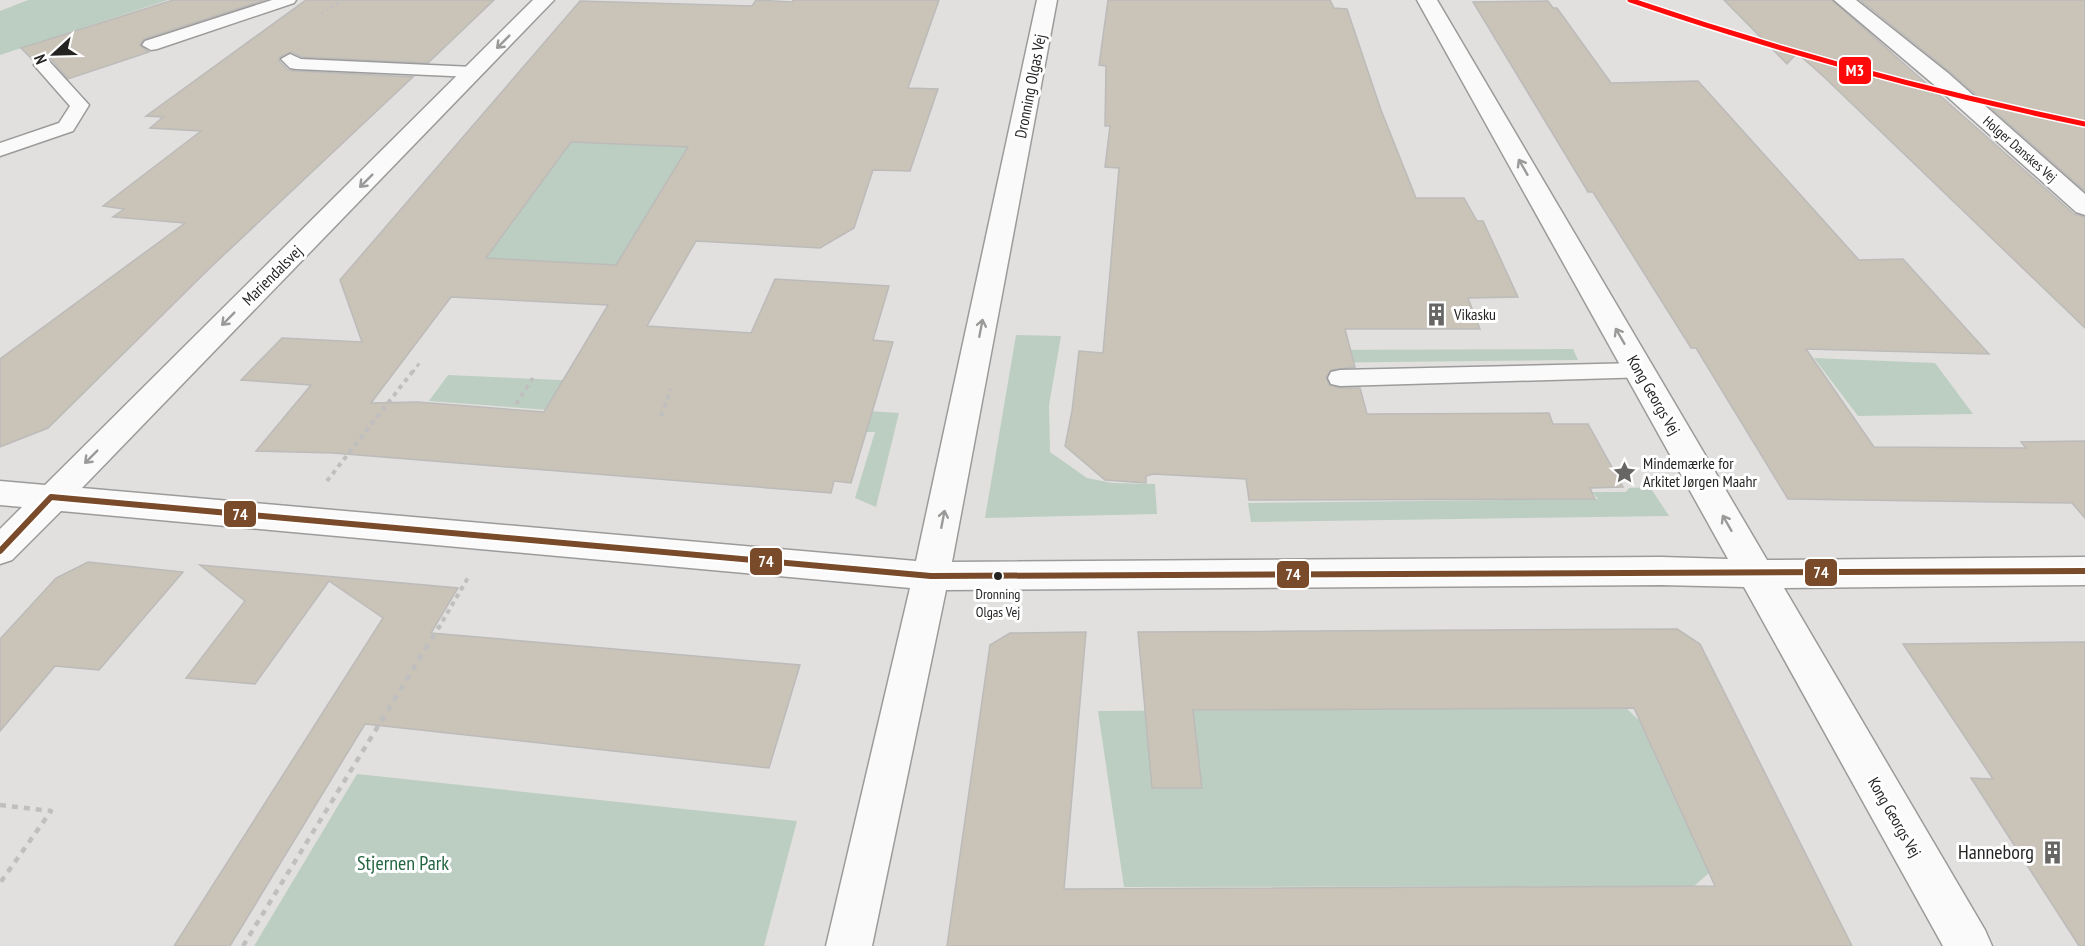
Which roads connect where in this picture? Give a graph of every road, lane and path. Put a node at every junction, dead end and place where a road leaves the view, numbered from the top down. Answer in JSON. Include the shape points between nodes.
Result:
{"nodes":[{"id":1,"x":288,"y":0,"type":"edge"},
{"id":2,"x":544,"y":0,"type":"edge"},
{"id":3,"x":1047,"y":0,"type":"edge"},
{"id":4,"x":1427,"y":0,"type":"edge"},
{"id":5,"x":1844,"y":0,"type":"edge"},
{"id":6,"x":151,"y":45,"type":"dead end"},
{"id":7,"x":290,"y":59,"type":"dead end"},
{"id":8,"x":43,"y":65,"type":"dead end"},
{"id":9,"x":473,"y":72,"type":"junction"},
{"id":10,"x":0,"y":150,"type":"edge"},
{"id":11,"x":2085,"y":207,"type":"edge"},
{"id":12,"x":421,"y":361,"type":"dead end"},
{"id":13,"x":1640,"y":371,"type":"junction"},
{"id":14,"x":533,"y":378,"type":"dead end"},
{"id":15,"x":1340,"y":378,"type":"dead end"},
{"id":16,"x":671,"y":388,"type":"dead end"},
{"id":17,"x":516,"y":404,"type":"dead end"},
{"id":18,"x":661,"y":416,"type":"dead end"},
{"id":19,"x":0,"y":493,"type":"edge"},
{"id":20,"x":51,"y":497,"type":"junction"},
{"id":21,"x":297,"y":521,"type":"junction"},
{"id":22,"x":491,"y":538,"type":"junction"},
{"id":23,"x":0,"y":551,"type":"edge"},
{"id":24,"x":2085,"y":571,"type":"edge"},
{"id":25,"x":1756,"y":574,"type":"junction"},
{"id":26,"x":932,"y":576,"type":"junction"},
{"id":27,"x":0,"y":805,"type":"edge"},
{"id":28,"x":0,"y":883,"type":"edge"},
{"id":29,"x":243,"y":946,"type":"edge"},
{"id":30,"x":849,"y":946,"type":"edge"},
{"id":31,"x":1969,"y":946,"type":"edge"}],
"edges":[{"from":1,"to":6,"type":"lane"},
{"from":2,"to":9,"type":"street","name":"Mariendalsvej","one_way":true},
{"from":26,"to":3,"type":"street","name":"Dronning Olgas Vej","one_way":true},
{"from":13,"to":4,"type":"street","name":"Kong Georgs Vej","one_way":true},
{"from":5,"to":11,"type":"street","name":"Holger Danskes Vej","via":[[1940,78]]},
{"from":7,"to":9,"type":"lane","via":[[296,64]]},
{"from":8,"to":10,"type":"lane","via":[[80,105],[66,127]]},
{"from":9,"to":20,"type":"street","name":"Mariendalsvej","one_way":true},
{"from":12,"to":21,"type":"path"},
{"from":13,"to":15,"type":"lane"},
{"from":25,"to":13,"type":"street","name":"Kong Georgs Vej","one_way":true},
{"from":14,"to":17,"type":"path"},
{"from":16,"to":18,"type":"path"},
{"from":19,"to":20,"type":"street"},
{"from":20,"to":21,"type":"street"},
{"from":20,"to":23,"type":"street","name":"Mariendalsvej"},
{"from":21,"to":22,"type":"street"},
{"from":22,"to":26,"type":"street"},
{"from":22,"to":29,"type":"path","via":[[399,696]]},
{"from":24,"to":25,"type":"street"},
{"from":25,"to":26,"type":"street","via":[[1662,570]]},
{"from":25,"to":31,"type":"street","name":"Kong Georgs Vej"},
{"from":26,"to":30,"type":"street","name":"Dronning Olgas Vej"},
{"from":27,"to":28,"type":"path","via":[[51,812]]}]}
